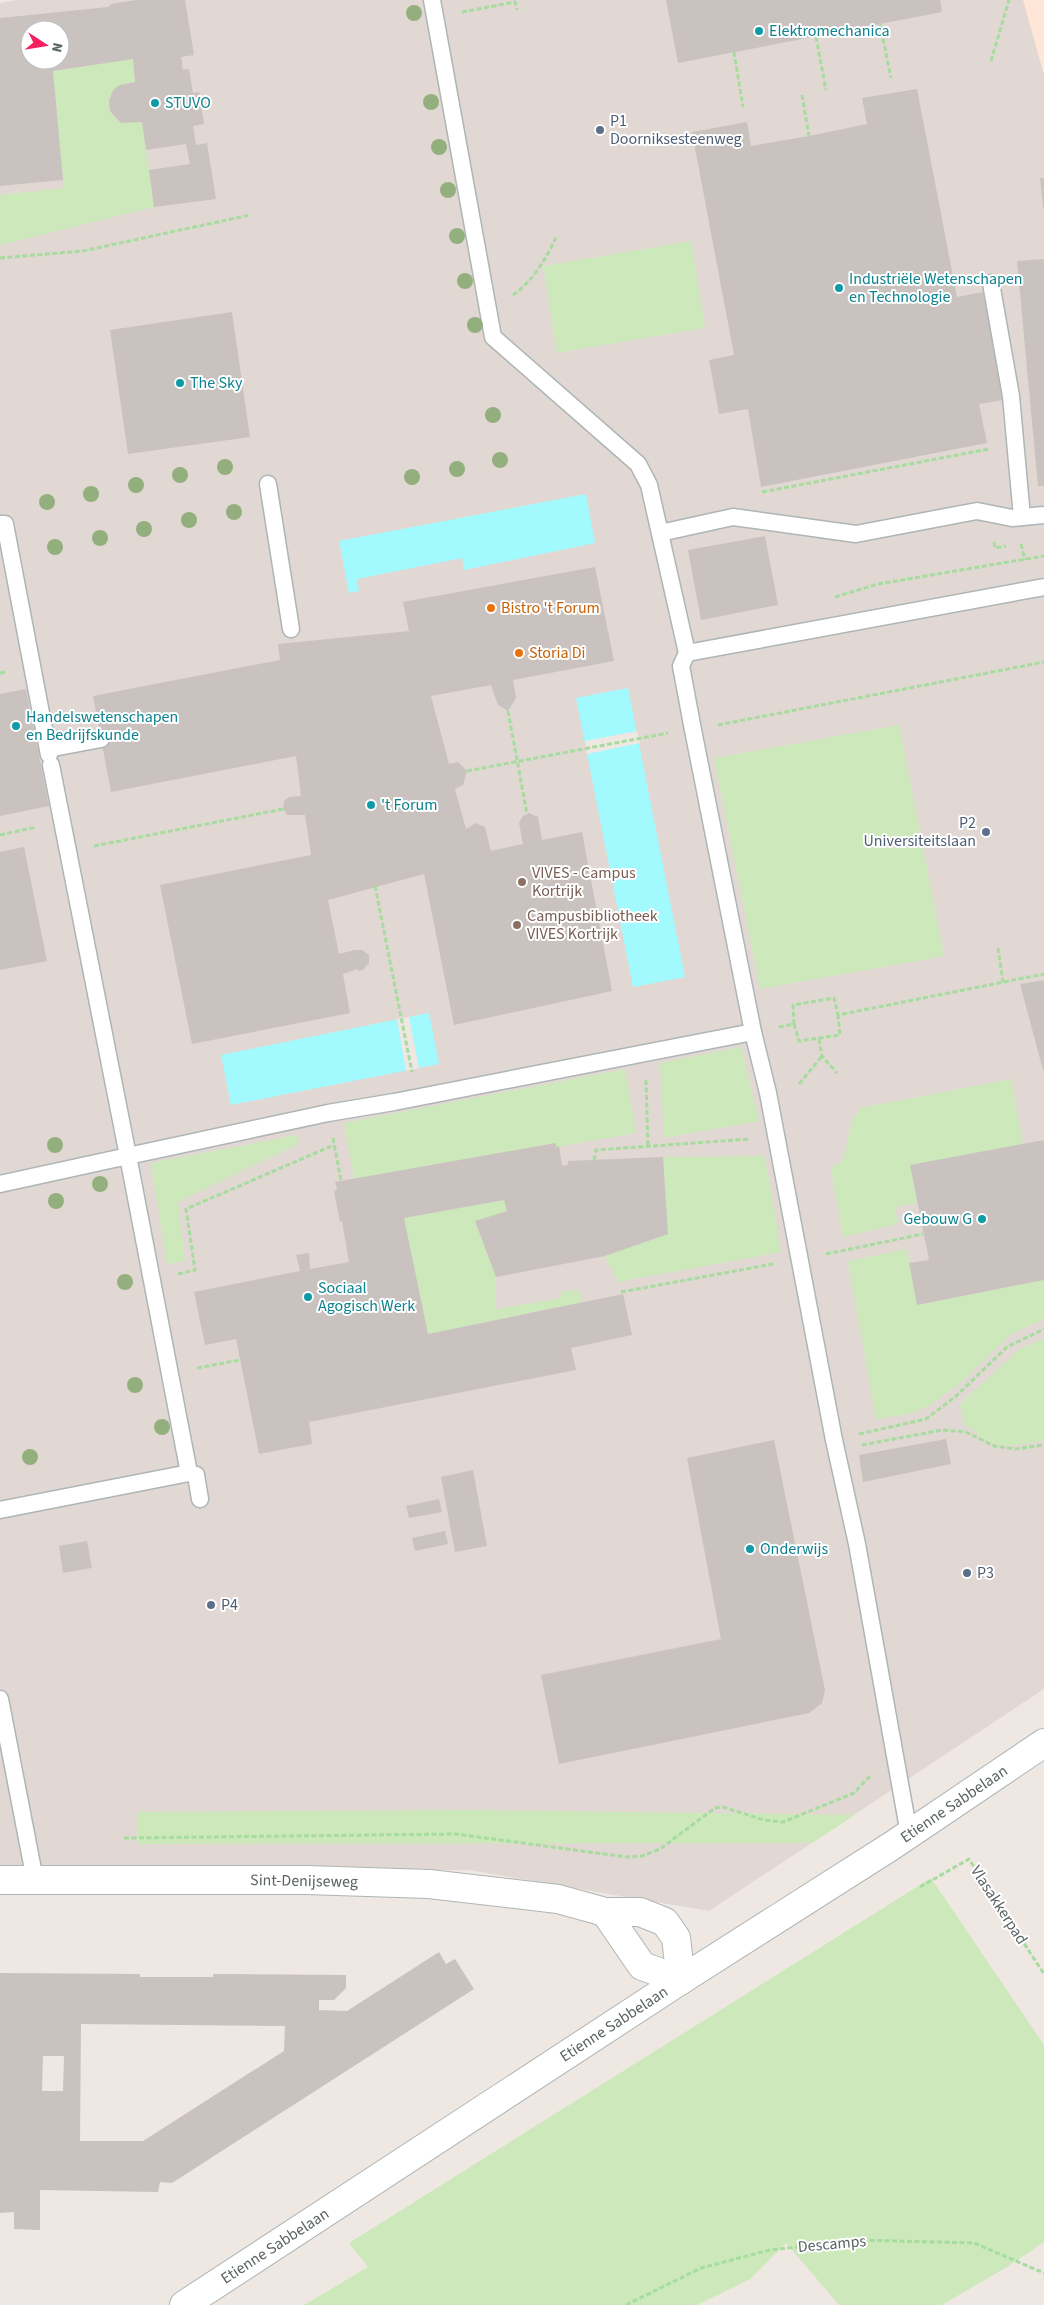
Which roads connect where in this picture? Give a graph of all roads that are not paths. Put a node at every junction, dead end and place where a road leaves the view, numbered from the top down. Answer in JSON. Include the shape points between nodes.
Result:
{"nodes":[{"id":1,"x":432,"y":0,"type":"edge"},
{"id":2,"x":991,"y":283,"type":"dead end"},
{"id":3,"x":268,"y":484,"type":"dead end"},
{"id":4,"x":1044,"y":515,"type":"edge"},
{"id":5,"x":1022,"y":518,"type":"junction"},
{"id":6,"x":0,"y":524,"type":"edge"},
{"id":7,"x":660,"y":533,"type":"junction"},
{"id":8,"x":1044,"y":587,"type":"edge"},
{"id":9,"x":291,"y":629,"type":"dead end"},
{"id":10,"x":687,"y":653,"type":"junction"},
{"id":11,"x":101,"y":739,"type":"dead end"},
{"id":12,"x":49,"y":756,"type":"junction"},
{"id":13,"x":753,"y":1032,"type":"junction"},
{"id":14,"x":128,"y":1156,"type":"junction"},
{"id":15,"x":0,"y":1184,"type":"edge"},
{"id":16,"x":189,"y":1473,"type":"junction"},
{"id":17,"x":200,"y":1499,"type":"dead end"},
{"id":18,"x":0,"y":1510,"type":"edge"},
{"id":19,"x":0,"y":1699,"type":"edge"},
{"id":20,"x":1044,"y":1743,"type":"edge"},
{"id":21,"x":909,"y":1834,"type":"junction"},
{"id":22,"x":0,"y":1880,"type":"edge"},
{"id":23,"x":35,"y":1880,"type":"junction"},
{"id":24,"x":605,"y":1912,"type":"junction"},
{"id":25,"x":681,"y":1980,"type":"junction"},
{"id":26,"x":184,"y":2305,"type":"edge"}],
"edges":[{"from":1,"to":7,"type":"lane","via":[[493,337],[638,464],[650,485]]},
{"from":2,"to":5,"type":"lane","via":[[1010,396]]},
{"from":3,"to":9,"type":"lane"},
{"from":4,"to":5,"type":"lane"},
{"from":5,"to":7,"type":"lane","via":[[977,511],[856,534],[733,517]]},
{"from":6,"to":12,"type":"lane","via":[[5,524]]},
{"from":7,"to":10,"type":"lane"},
{"from":8,"to":10,"type":"lane"},
{"from":10,"to":13,"type":"lane","via":[[682,666],[693,730]]},
{"from":11,"to":12,"type":"lane"},
{"from":12,"to":14,"type":"lane"},
{"from":13,"to":14,"type":"lane","via":[[328,1113]]},
{"from":13,"to":21,"type":"lane","via":[[768,1093],[856,1544]]},
{"from":14,"to":15,"type":"lane"},
{"from":14,"to":16,"type":"lane"},
{"from":16,"to":17,"type":"lane","via":[[196,1475]]},
{"from":16,"to":18,"type":"lane"},
{"from":19,"to":23,"type":"lane"},
{"from":20,"to":21,"type":"street","name":"Etienne Sabbelaan"},
{"from":21,"to":25,"type":"street","name":"Etienne Sabbelaan"},
{"from":22,"to":23,"type":"street","name":"Sint-Denijseweg"},
{"from":23,"to":24,"type":"street","name":"Sint-Denijseweg","via":[[306,1880],[429,1884],[558,1898]]},
{"from":24,"to":25,"type":"street","via":[[642,1966]]},
{"from":24,"to":25,"type":"street","name":"Sint-Denijseweg","via":[[640,1912],[665,1922],[676,1938]]},
{"from":25,"to":26,"type":"street","name":"Etienne Sabbelaan"}]}
